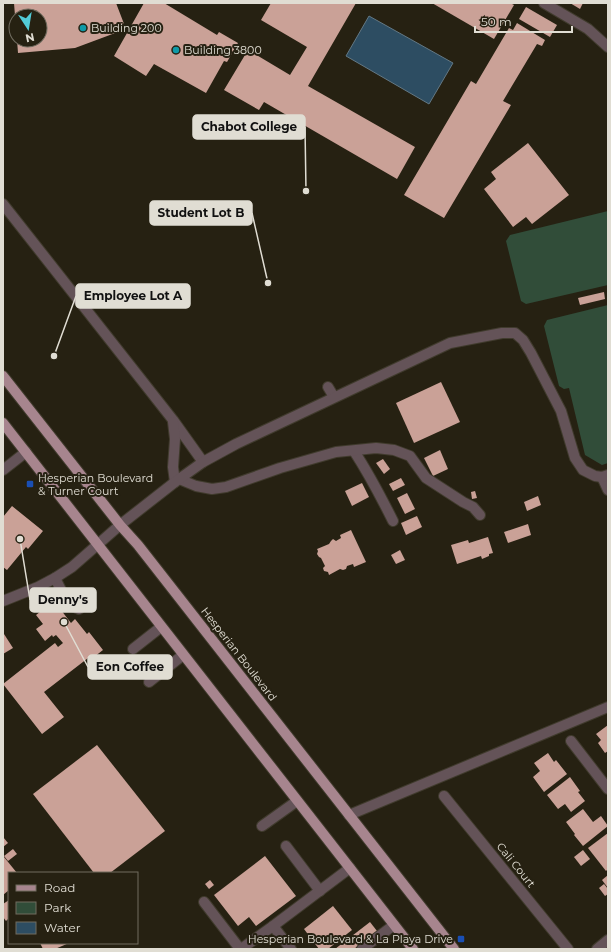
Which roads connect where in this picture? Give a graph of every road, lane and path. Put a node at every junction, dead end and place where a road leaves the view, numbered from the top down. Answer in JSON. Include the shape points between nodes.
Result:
{"nodes":[{"id":1,"x":544,"y":3,"type":"edge"},
{"id":2,"x":608,"y":47,"type":"edge"},
{"id":3,"x":3,"y":204,"type":"edge"},
{"id":4,"x":3,"y":376,"type":"edge"},
{"id":5,"x":328,"y":387,"type":"dead end"},
{"id":6,"x":334,"y":397,"type":"junction"},
{"id":7,"x":173,"y":420,"type":"junction"},
{"id":8,"x":3,"y":423,"type":"edge"},
{"id":9,"x":354,"y":451,"type":"junction"},
{"id":10,"x":26,"y":452,"type":"junction"},
{"id":11,"x":203,"y":462,"type":"junction"},
{"id":12,"x":3,"y":470,"type":"edge"},
{"id":13,"x":605,"y":476,"type":"edge"},
{"id":14,"x":177,"y":481,"type":"junction"},
{"id":15,"x":608,"y":490,"type":"edge"},
{"id":16,"x":480,"y":515,"type":"dead end"},
{"id":17,"x":393,"y":522,"type":"dead end"},
{"id":18,"x":120,"y":525,"type":"junction"},
{"id":19,"x":97,"y":545,"type":"junction"},
{"id":20,"x":55,"y":578,"type":"junction"},
{"id":21,"x":3,"y":601,"type":"edge"},
{"id":22,"x":79,"y":608,"type":"dead end"},
{"id":23,"x":161,"y":626,"type":"junction"},
{"id":24,"x":133,"y":649,"type":"dead end"},
{"id":25,"x":183,"y":655,"type":"junction"},
{"id":26,"x":149,"y":682,"type":"dead end"},
{"id":27,"x":608,"y":707,"type":"edge"},
{"id":28,"x":571,"y":741,"type":"dead end"},
{"id":29,"x":608,"y":789,"type":"edge"},
{"id":30,"x":444,"y":796,"type":"dead end"},
{"id":31,"x":297,"y":801,"type":"junction"},
{"id":32,"x":349,"y":815,"type":"junction"},
{"id":33,"x":262,"y":826,"type":"dead end"},
{"id":34,"x":286,"y":846,"type":"dead end"},
{"id":35,"x":350,"y":868,"type":"junction"},
{"id":36,"x":320,"y":891,"type":"junction"},
{"id":37,"x":204,"y":902,"type":"dead end"},
{"id":38,"x":394,"y":925,"type":"junction"},
{"id":39,"x":273,"y":926,"type":"junction"},
{"id":40,"x":608,"y":940,"type":"edge"},
{"id":41,"x":409,"y":947,"type":"edge"},
{"id":42,"x":241,"y":949,"type":"edge"},
{"id":43,"x":291,"y":949,"type":"edge"},
{"id":44,"x":362,"y":949,"type":"edge"},
{"id":45,"x":454,"y":949,"type":"edge"},
{"id":46,"x":568,"y":949,"type":"edge"},
{"id":47,"x":597,"y":949,"type":"edge"}],
"edges":[{"from":1,"to":2,"type":"street","via":[[588,29]]},
{"from":3,"to":7,"type":"street"},
{"from":4,"to":18,"type":"main road","name":"Hesperian Boulevard"},
{"from":5,"to":6,"type":"street"},
{"from":6,"to":11,"type":"street"},
{"from":6,"to":13,"type":"street","via":[[450,343],[515,333],[531,353],[561,411],[575,458],[584,470],[595,476]]},
{"from":7,"to":11,"type":"street"},
{"from":7,"to":14,"type":"street","via":[[173,467]]},
{"from":8,"to":10,"type":"main road"},
{"from":9,"to":14,"type":"street","via":[[336,452],[226,487],[212,489]]},
{"from":9,"to":16,"type":"street","via":[[376,448],[394,450],[410,456],[426,478],[472,507]]},
{"from":9,"to":17,"type":"street"},
{"from":10,"to":12,"type":"street"},
{"from":10,"to":19,"type":"main road"},
{"from":11,"to":14,"type":"street"},
{"from":13,"to":15,"type":"street"},
{"from":14,"to":18,"type":"street"},
{"from":18,"to":19,"type":"street"},
{"from":18,"to":32,"type":"main road","name":"Hesperian Boulevard"},
{"from":19,"to":20,"type":"street"},
{"from":19,"to":23,"type":"main road"},
{"from":20,"to":21,"type":"street"},
{"from":20,"to":22,"type":"street","via":[[68,604]]},
{"from":23,"to":24,"type":"street"},
{"from":23,"to":25,"type":"main road"},
{"from":25,"to":26,"type":"street"},
{"from":25,"to":31,"type":"main road"},
{"from":27,"to":32,"type":"street"},
{"from":28,"to":29,"type":"street"},
{"from":30,"to":46,"type":"street","name":"Cali Court"},
{"from":31,"to":33,"type":"street"},
{"from":31,"to":35,"type":"main road"},
{"from":32,"to":45,"type":"main road","name":"Hesperian Boulevard"},
{"from":34,"to":36,"type":"street"},
{"from":35,"to":36,"type":"street"},
{"from":35,"to":38,"type":"main road"},
{"from":36,"to":39,"type":"street"},
{"from":37,"to":42,"type":"street"},
{"from":38,"to":41,"type":"main road"},
{"from":38,"to":44,"type":"street"},
{"from":39,"to":42,"type":"street"},
{"from":39,"to":43,"type":"street"},
{"from":40,"to":47,"type":"street"}]}
